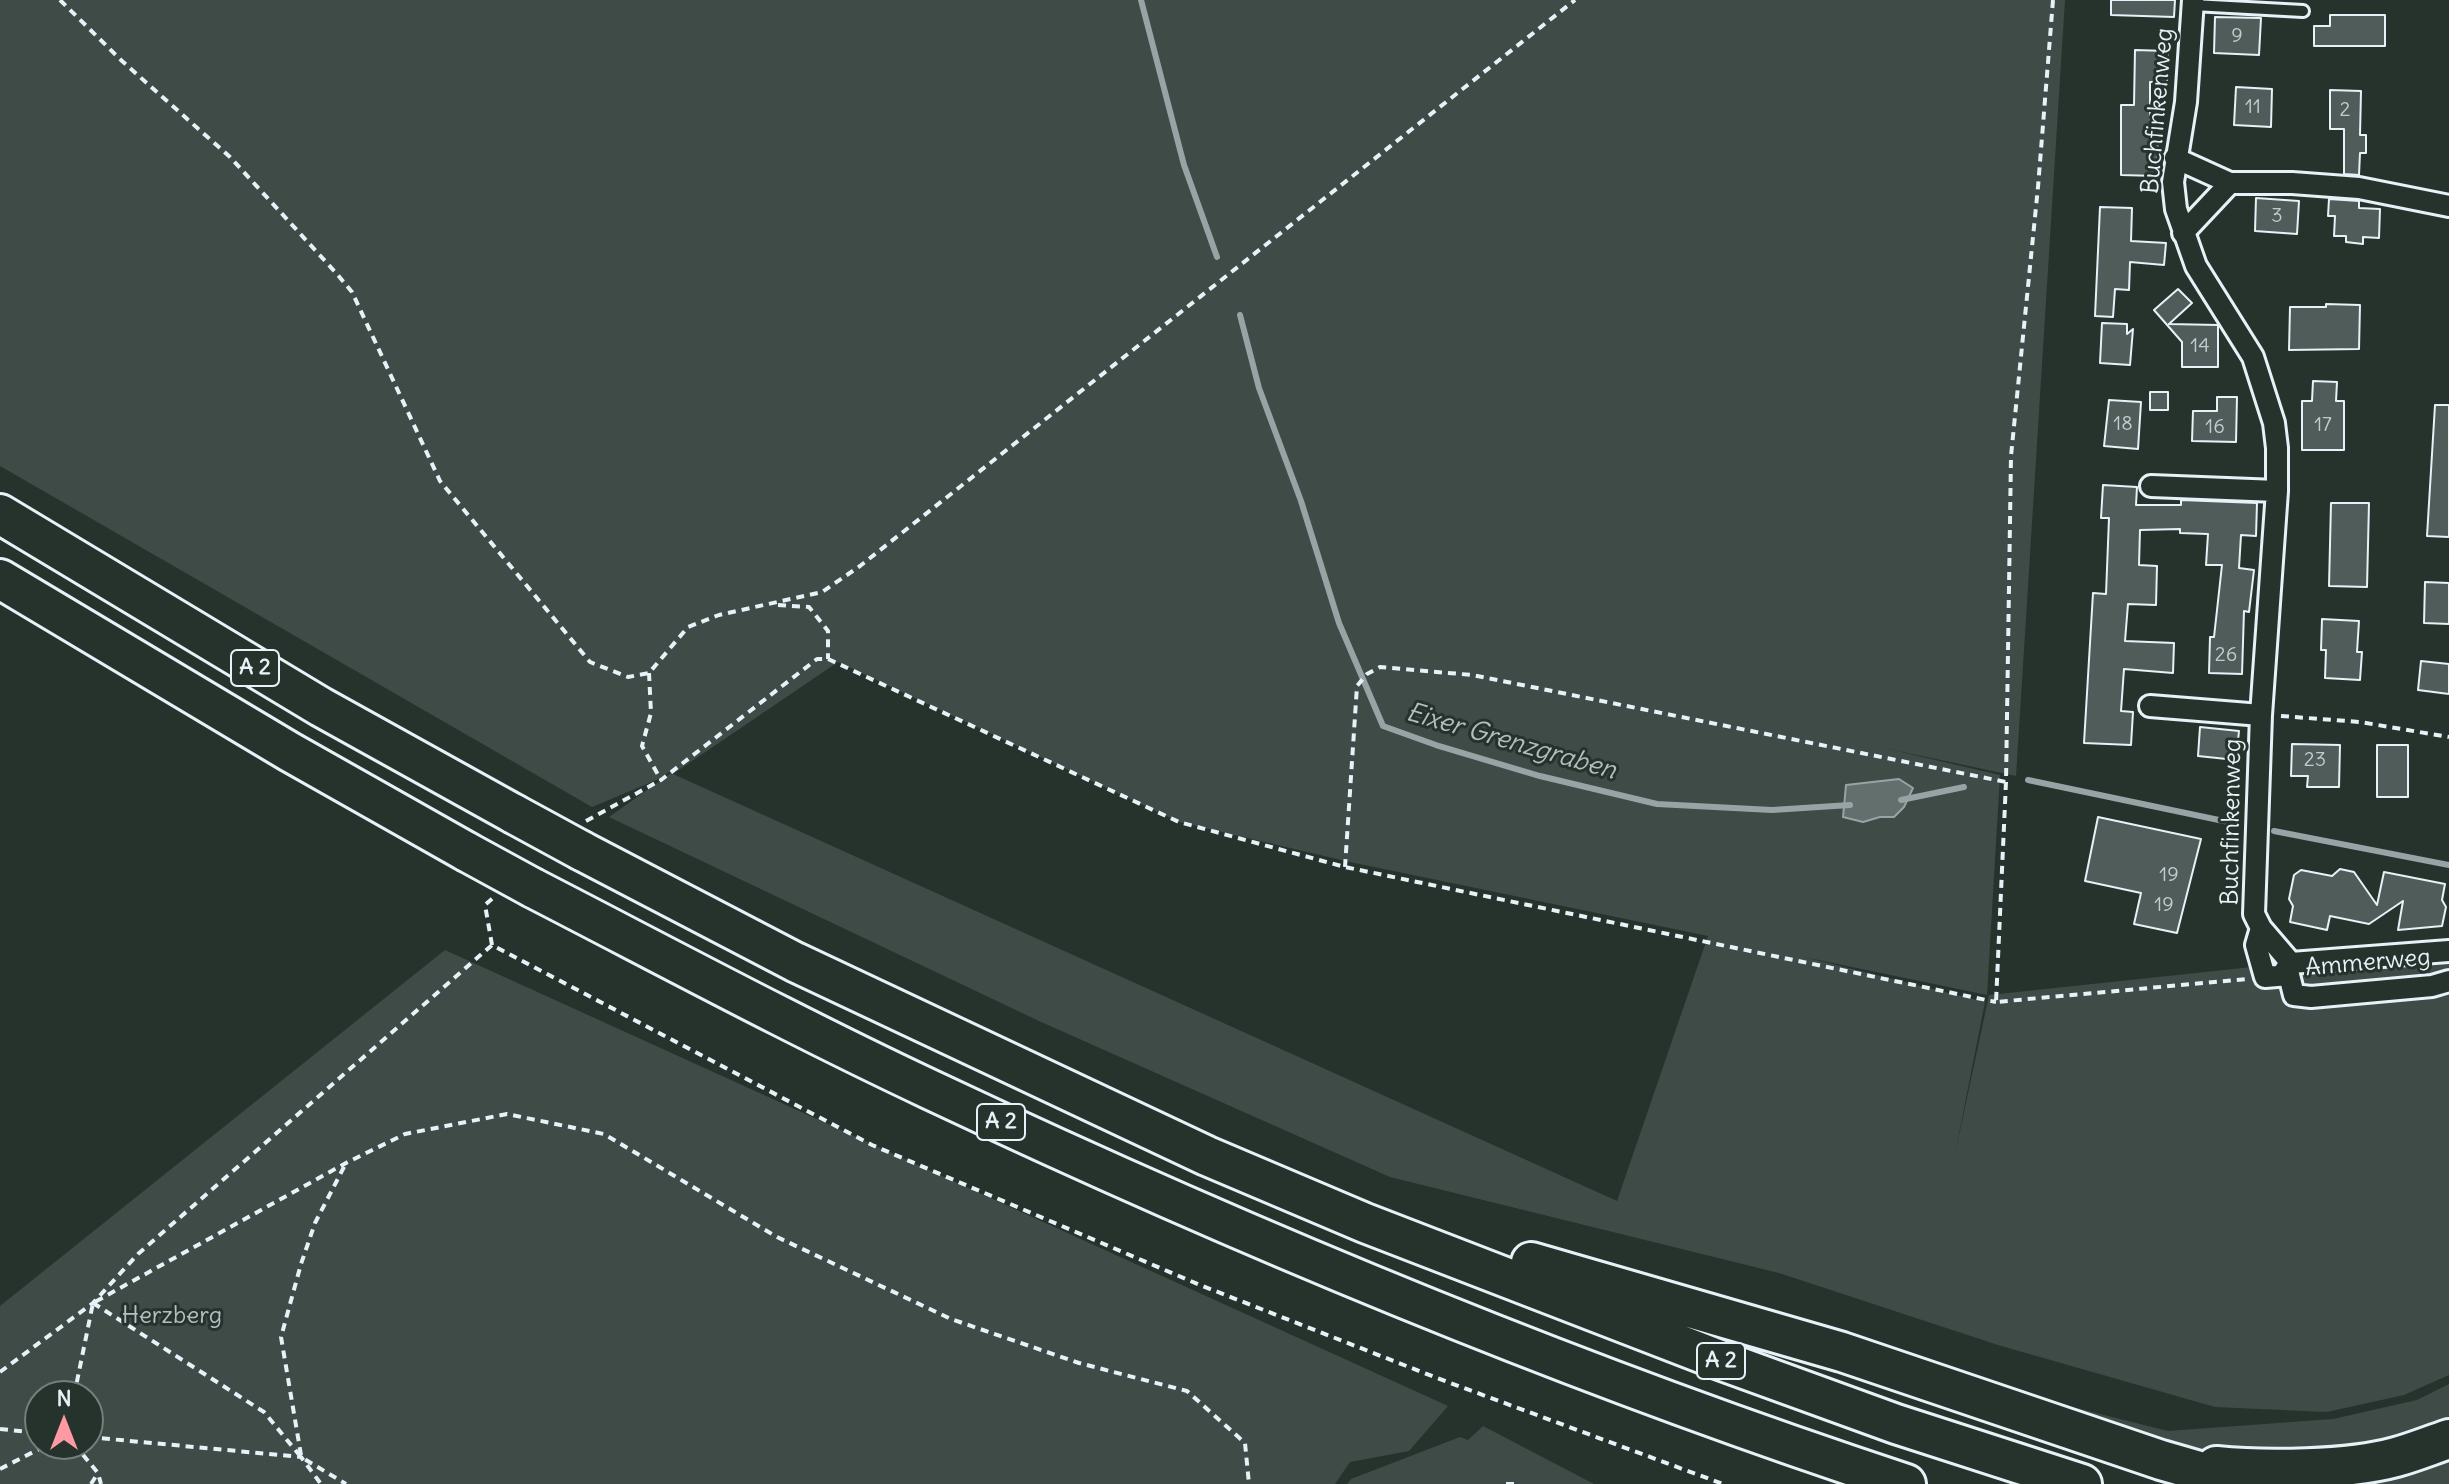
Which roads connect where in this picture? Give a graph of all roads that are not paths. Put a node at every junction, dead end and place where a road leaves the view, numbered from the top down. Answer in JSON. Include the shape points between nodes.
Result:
{"nodes":[{"id":1,"x":2193,"y":3,"type":"edge"},
{"id":2,"x":2303,"y":11,"type":"dead end"},
{"id":3,"x":2175,"y":158,"type":"junction"},
{"id":4,"x":2230,"y":183,"type":"junction"},
{"id":5,"x":2449,"y":206,"type":"edge"},
{"id":6,"x":2183,"y":233,"type":"junction"},
{"id":7,"x":2151,"y":486,"type":"dead end"},
{"id":8,"x":2277,"y":491,"type":"junction"},
{"id":9,"x":0,"y":514,"type":"edge"},
{"id":10,"x":0,"y":579,"type":"edge"},
{"id":11,"x":2150,"y":706,"type":"dead end"},
{"id":12,"x":2261,"y":715,"type":"junction"},
{"id":13,"x":2261,"y":928,"type":"junction"},
{"id":14,"x":2449,"y":951,"type":"edge"},
{"id":15,"x":2290,"y":969,"type":"junction"},
{"id":16,"x":2449,"y":981,"type":"edge"},
{"id":17,"x":1365,"y":1223,"type":"junction"},
{"id":18,"x":2449,"y":1439,"type":"edge"},
{"id":19,"x":2161,"y":1460,"type":"junction"},
{"id":20,"x":1891,"y":1481,"type":"edge"},
{"id":21,"x":2082,"y":1484,"type":"edge"},
{"id":22,"x":2244,"y":1484,"type":"edge"}],
"edges":[{"from":1,"to":2,"type":"lane"},
{"from":1,"to":3,"type":"street","name":"Buchfinkenweg","via":[[2186,102]]},
{"from":3,"to":4,"type":"street"},
{"from":3,"to":6,"type":"street","name":"Buchfinkenweg","via":[[2173,182]]},
{"from":4,"to":5,"type":"street","via":[[2359,188]]},
{"from":4,"to":6,"type":"street"},
{"from":6,"to":8,"type":"street","name":"Buchfinkenweg","via":[[2196,266],[2253,357],[2274,423]]},
{"from":7,"to":8,"type":"street"},
{"from":8,"to":12,"type":"street","name":"Buchfinkenweg"},
{"from":9,"to":17,"type":"highway","number":"A 2","bridge":true,"via":[[321,707],[514,814],[584,836],[809,969],[1207,1156]]},
{"from":10,"to":20,"type":"highway","number":"A 2","bridge":true,"via":[[467,852],[928,1089],[1481,1330]]},
{"from":11,"to":12,"type":"street","name":"Buchfinkenweg"},
{"from":12,"to":13,"type":"street","name":"Buchfinkenweg","via":[[2254,900]]},
{"from":13,"to":15,"type":"street","name":"Buchfinkenweg"},
{"from":13,"to":15,"type":"street","name":"Buchfinkenweg","via":[[2256,945],[2265,977]]},
{"from":14,"to":15,"type":"street","name":"Ammerweg"},
{"from":15,"to":16,"type":"street","name":"Ammerweg","via":[[2294,995],[2311,997]]},
{"from":17,"to":19,"type":"highway","via":[[1480,1246],[1842,1352]]},
{"from":17,"to":21,"type":"highway","number":"A 2","via":[[1717,1359]]},
{"from":18,"to":19,"type":"highway","via":[[2393,1458],[2343,1464],[2254,1470]]},
{"from":19,"to":22,"type":"highway"}]}
